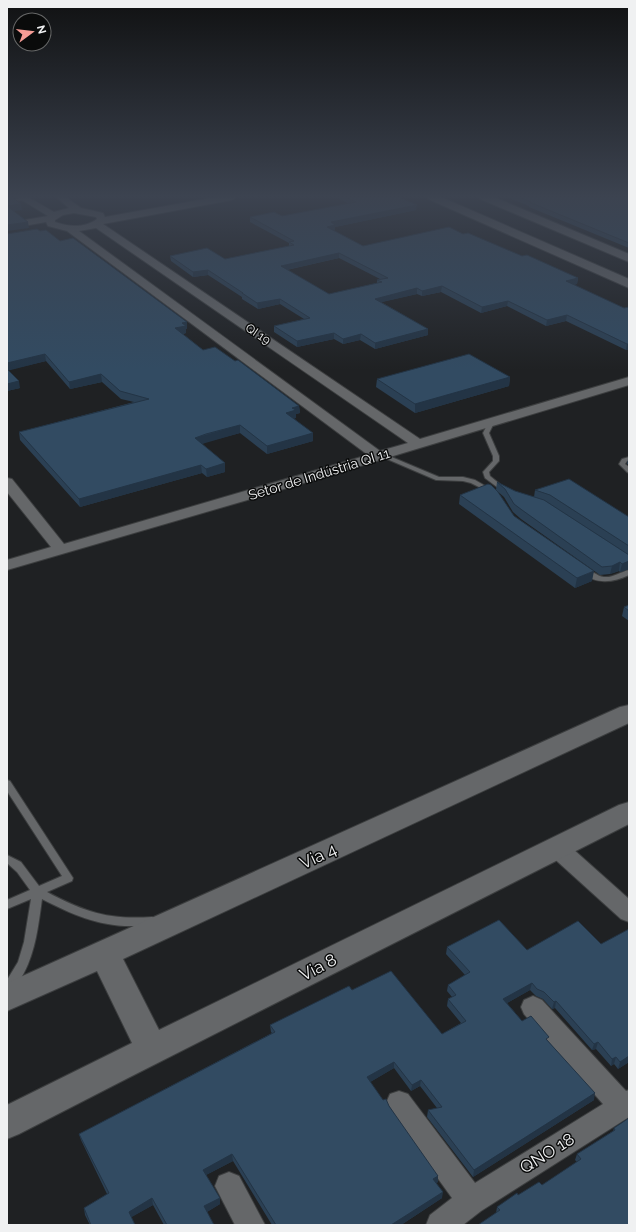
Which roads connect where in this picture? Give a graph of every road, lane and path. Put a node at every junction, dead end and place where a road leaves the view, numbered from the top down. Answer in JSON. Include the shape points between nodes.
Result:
{"nodes":[{"id":1,"x":102,"y":254,"type":"edge"},
{"id":2,"x":146,"y":254,"type":"edge"},
{"id":3,"x":563,"y":254,"type":"edge"},
{"id":4,"x":629,"y":284,"type":"edge"},
{"id":5,"x":629,"y":381,"type":"edge"},
{"id":6,"x":492,"y":421,"type":"junction"},
{"id":7,"x":418,"y":444,"type":"junction"},
{"id":8,"x":380,"y":456,"type":"junction"},
{"id":9,"x":629,"y":459,"type":"edge"},
{"id":10,"x":629,"y":471,"type":"edge"},
{"id":11,"x":7,"y":482,"type":"edge"},
{"id":12,"x":497,"y":495,"type":"edge"},
{"id":13,"x":514,"y":495,"type":"edge"},
{"id":14,"x":61,"y":550,"type":"junction"},
{"id":15,"x":7,"y":565,"type":"edge"},
{"id":16,"x":580,"y":567,"type":"edge"},
{"id":17,"x":629,"y":572,"type":"edge"},
{"id":18,"x":629,"y":713,"type":"edge"},
{"id":19,"x":7,"y":784,"type":"edge"},
{"id":20,"x":629,"y":812,"type":"edge"},
{"id":21,"x":556,"y":847,"type":"junction"},
{"id":22,"x":7,"y":859,"type":"edge"},
{"id":23,"x":37,"y":892,"type":"junction"},
{"id":24,"x":7,"y":905,"type":"edge"},
{"id":25,"x":629,"y":912,"type":"edge"},
{"id":26,"x":181,"y":919,"type":"junction"},
{"id":27,"x":103,"y":953,"type":"junction"},
{"id":28,"x":7,"y":989,"type":"edge"},
{"id":29,"x":7,"y":998,"type":"edge"},
{"id":30,"x":533,"y":1007,"type":"dead end"},
{"id":31,"x":152,"y":1050,"type":"junction"},
{"id":32,"x":399,"y":1103,"type":"dead end"},
{"id":33,"x":626,"y":1104,"type":"edge"},
{"id":34,"x":7,"y":1123,"type":"edge"},
{"id":35,"x":229,"y":1186,"type":"dead end"},
{"id":36,"x":471,"y":1201,"type":"junction"},
{"id":37,"x":250,"y":1225,"type":"edge"},
{"id":38,"x":440,"y":1225,"type":"edge"}],
"edges":[{"from":1,"to":8,"type":"street"},
{"from":2,"to":7,"type":"street","name":"QI 19"},
{"from":3,"to":4,"type":"street"},
{"from":5,"to":6,"type":"street","name":"Setor de Indústria QI 11"},
{"from":6,"to":7,"type":"street","name":"Setor de Indústria QI 11"},
{"from":6,"to":13,"type":"lane","via":[[486,433],[496,461],[486,472],[486,477]]},
{"from":7,"to":8,"type":"street","name":"Setor de Indústria QI 11"},
{"from":8,"to":12,"type":"lane","via":[[438,479],[473,481]]},
{"from":8,"to":14,"type":"street","name":"Setor de Indústria QI 11"},
{"from":9,"to":10,"type":"lane","via":[[624,460],[622,464]]},
{"from":11,"to":14,"type":"street"},
{"from":14,"to":15,"type":"street","name":"Setor de Indústria QI 11"},
{"from":16,"to":17,"type":"lane","via":[[599,580],[620,577]]},
{"from":18,"to":26,"type":"main road","name":"Via 4"},
{"from":19,"to":23,"type":"lane","via":[[68,878]]},
{"from":20,"to":21,"type":"main road","name":"Via 8"},
{"from":21,"to":25,"type":"street"},
{"from":21,"to":31,"type":"main road","name":"Via 8"},
{"from":22,"to":23,"type":"lane","via":[[18,865]]},
{"from":23,"to":24,"type":"lane"},
{"from":23,"to":26,"type":"lane","via":[[70,909],[102,920],[127,923]]},
{"from":23,"to":28,"type":"lane","via":[[33,927],[27,950],[19,970]]},
{"from":26,"to":27,"type":"main road","name":"Via 4"},
{"from":27,"to":29,"type":"main road","name":"Via 4"},
{"from":27,"to":31,"type":"main road"},
{"from":30,"to":33,"type":"street","name":"QNO 18"},
{"from":31,"to":34,"type":"main road","name":"Via 8"},
{"from":32,"to":36,"type":"street"},
{"from":33,"to":36,"type":"street","name":"QNO 18"},
{"from":35,"to":37,"type":"street"},
{"from":36,"to":38,"type":"street","name":"QNO 18"}]}
